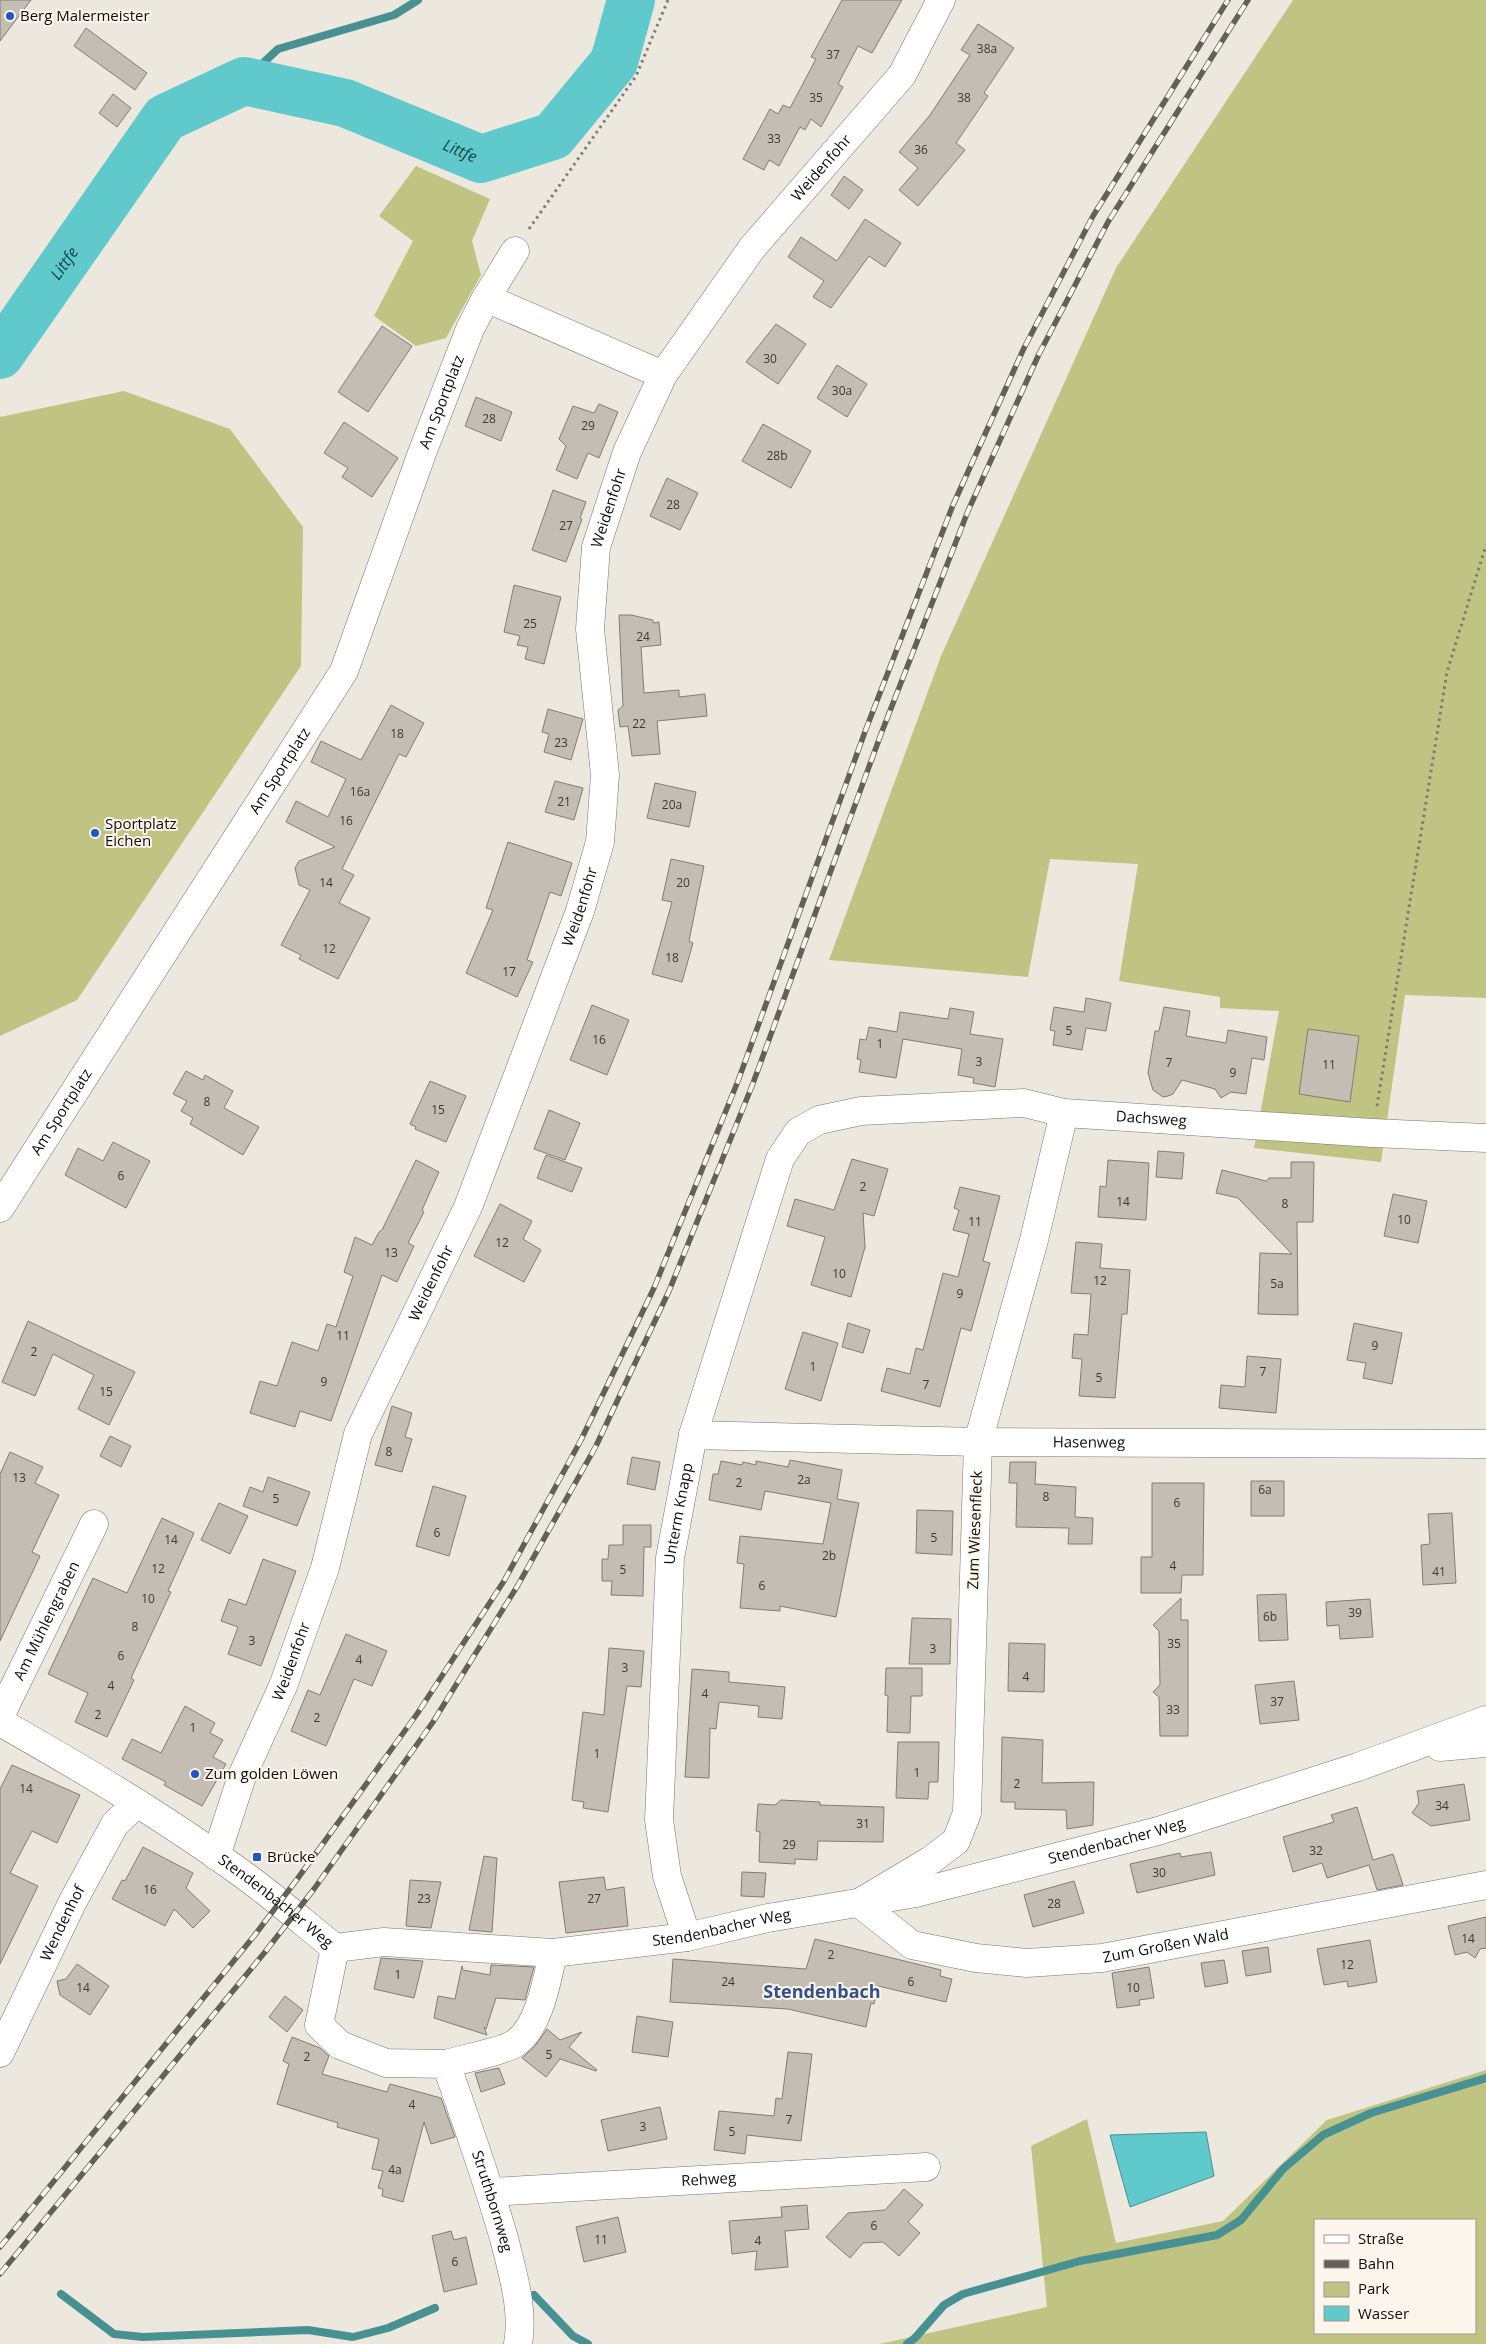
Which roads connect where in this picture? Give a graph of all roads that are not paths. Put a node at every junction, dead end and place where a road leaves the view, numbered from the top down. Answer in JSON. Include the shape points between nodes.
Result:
{"nodes":[{"id":1,"x":942,"y":0,"type":"edge"},
{"id":2,"x":515,"y":251,"type":"road end"},
{"id":3,"x":486,"y":298,"type":"junction"},
{"id":4,"x":662,"y":375,"type":"junction"},
{"id":5,"x":1064,"y":1113,"type":"junction"},
{"id":6,"x":819,"y":1120,"type":"joint"},
{"id":7,"x":1486,"y":1138,"type":"edge"},
{"id":8,"x":0,"y":1208,"type":"edge"},
{"id":9,"x":693,"y":1435,"type":"junction"},
{"id":10,"x":978,"y":1442,"type":"junction"},
{"id":11,"x":1486,"y":1444,"type":"edge"},
{"id":12,"x":94,"y":1524,"type":"dead end"},
{"id":13,"x":0,"y":1716,"type":"edge"},
{"id":14,"x":1486,"y":1720,"type":"edge"},
{"id":15,"x":0,"y":1722,"type":"edge"},
{"id":16,"x":1486,"y":1743,"type":"edge"},
{"id":17,"x":1402,"y":1750,"type":"junction"},
{"id":18,"x":137,"y":1803,"type":"junction"},
{"id":19,"x":216,"y":1856,"type":"junction"},
{"id":20,"x":1486,"y":1885,"type":"edge"},
{"id":21,"x":859,"y":1903,"type":"junction"},
{"id":22,"x":687,"y":1937,"type":"junction"},
{"id":23,"x":335,"y":1948,"type":"junction"},
{"id":24,"x":553,"y":1953,"type":"junction"},
{"id":25,"x":0,"y":2053,"type":"edge"},
{"id":26,"x":446,"y":2064,"type":"junction"},
{"id":27,"x":926,"y":2167,"type":"dead end"},
{"id":28,"x":491,"y":2192,"type":"junction"},
{"id":29,"x":518,"y":2344,"type":"edge"}],
"edges":[{"from":1,"to":4,"type":"street","name":"Weidenfohr","via":[[902,75],[752,248]]},
{"from":2,"to":3,"type":"street","name":"Am Sportplatz"},
{"from":3,"to":4,"type":"street"},
{"from":3,"to":8,"type":"street","name":"Am Sportplatz","via":[[470,329],[422,453],[344,671]]},
{"from":4,"to":19,"type":"street","name":"Weidenfohr","via":[[627,452],[596,547],[590,629],[605,774],[600,842],[580,911],[468,1208],[358,1434],[326,1568],[282,1686],[242,1776]]},
{"from":5,"to":6,"type":"street","name":"Dachsweg","via":[[1024,1103],[861,1111]]},
{"from":5,"to":7,"type":"street","name":"Dachsweg","via":[[1373,1134]]},
{"from":5,"to":10,"type":"street","name":"Zum Wiesenfleck","via":[[1034,1240]]},
{"from":6,"to":9,"type":"street","name":"Unterm Knapp","via":[[798,1132],[780,1159]]},
{"from":9,"to":10,"type":"street","name":"Hasenweg"},
{"from":9,"to":22,"type":"street","name":"Unterm Knapp","via":[[670,1558],[659,1820],[667,1876]]},
{"from":10,"to":11,"type":"street","name":"Hasenweg"},
{"from":10,"to":21,"type":"street","name":"Zum Wiesenfleck","via":[[967,1813],[956,1841],[931,1860]]},
{"from":12,"to":13,"type":"street","name":"Am Mühlengraben"},
{"from":14,"to":17,"type":"street","name":"Stendenbacher Weg"},
{"from":15,"to":18,"type":"street","name":"Stendenbacher Weg"},
{"from":16,"to":17,"type":"street"},
{"from":17,"to":21,"type":"street","name":"Stendenbacher Weg","via":[[1158,1831],[916,1893]]},
{"from":18,"to":19,"type":"street","name":"Stendenbacher Weg"},
{"from":18,"to":25,"type":"street","name":"Wendenhof","via":[[115,1824],[73,1901]]},
{"from":19,"to":23,"type":"street","name":"Stendenbacher Weg"},
{"from":20,"to":21,"type":"street","name":"Zum Großen Wald","via":[[1102,1958],[1027,1963],[976,1958],[912,1945]]},
{"from":21,"to":22,"type":"street","name":"Stendenbacher Weg","via":[[768,1918]]},
{"from":22,"to":24,"type":"street","name":"Stendenbacher Weg"},
{"from":23,"to":24,"type":"street","name":"Stendenbacher Weg","via":[[384,1942]]},
{"from":23,"to":26,"type":"street","via":[[319,2024],[340,2045],[386,2063]]},
{"from":24,"to":26,"type":"street","via":[[544,1994],[529,2030],[513,2044]]},
{"from":26,"to":28,"type":"street","name":"Struthbornweg"},
{"from":27,"to":28,"type":"street","name":"Rehweg"},
{"from":28,"to":29,"type":"street","name":"Struthbornweg","via":[[517,2289]]}]}
